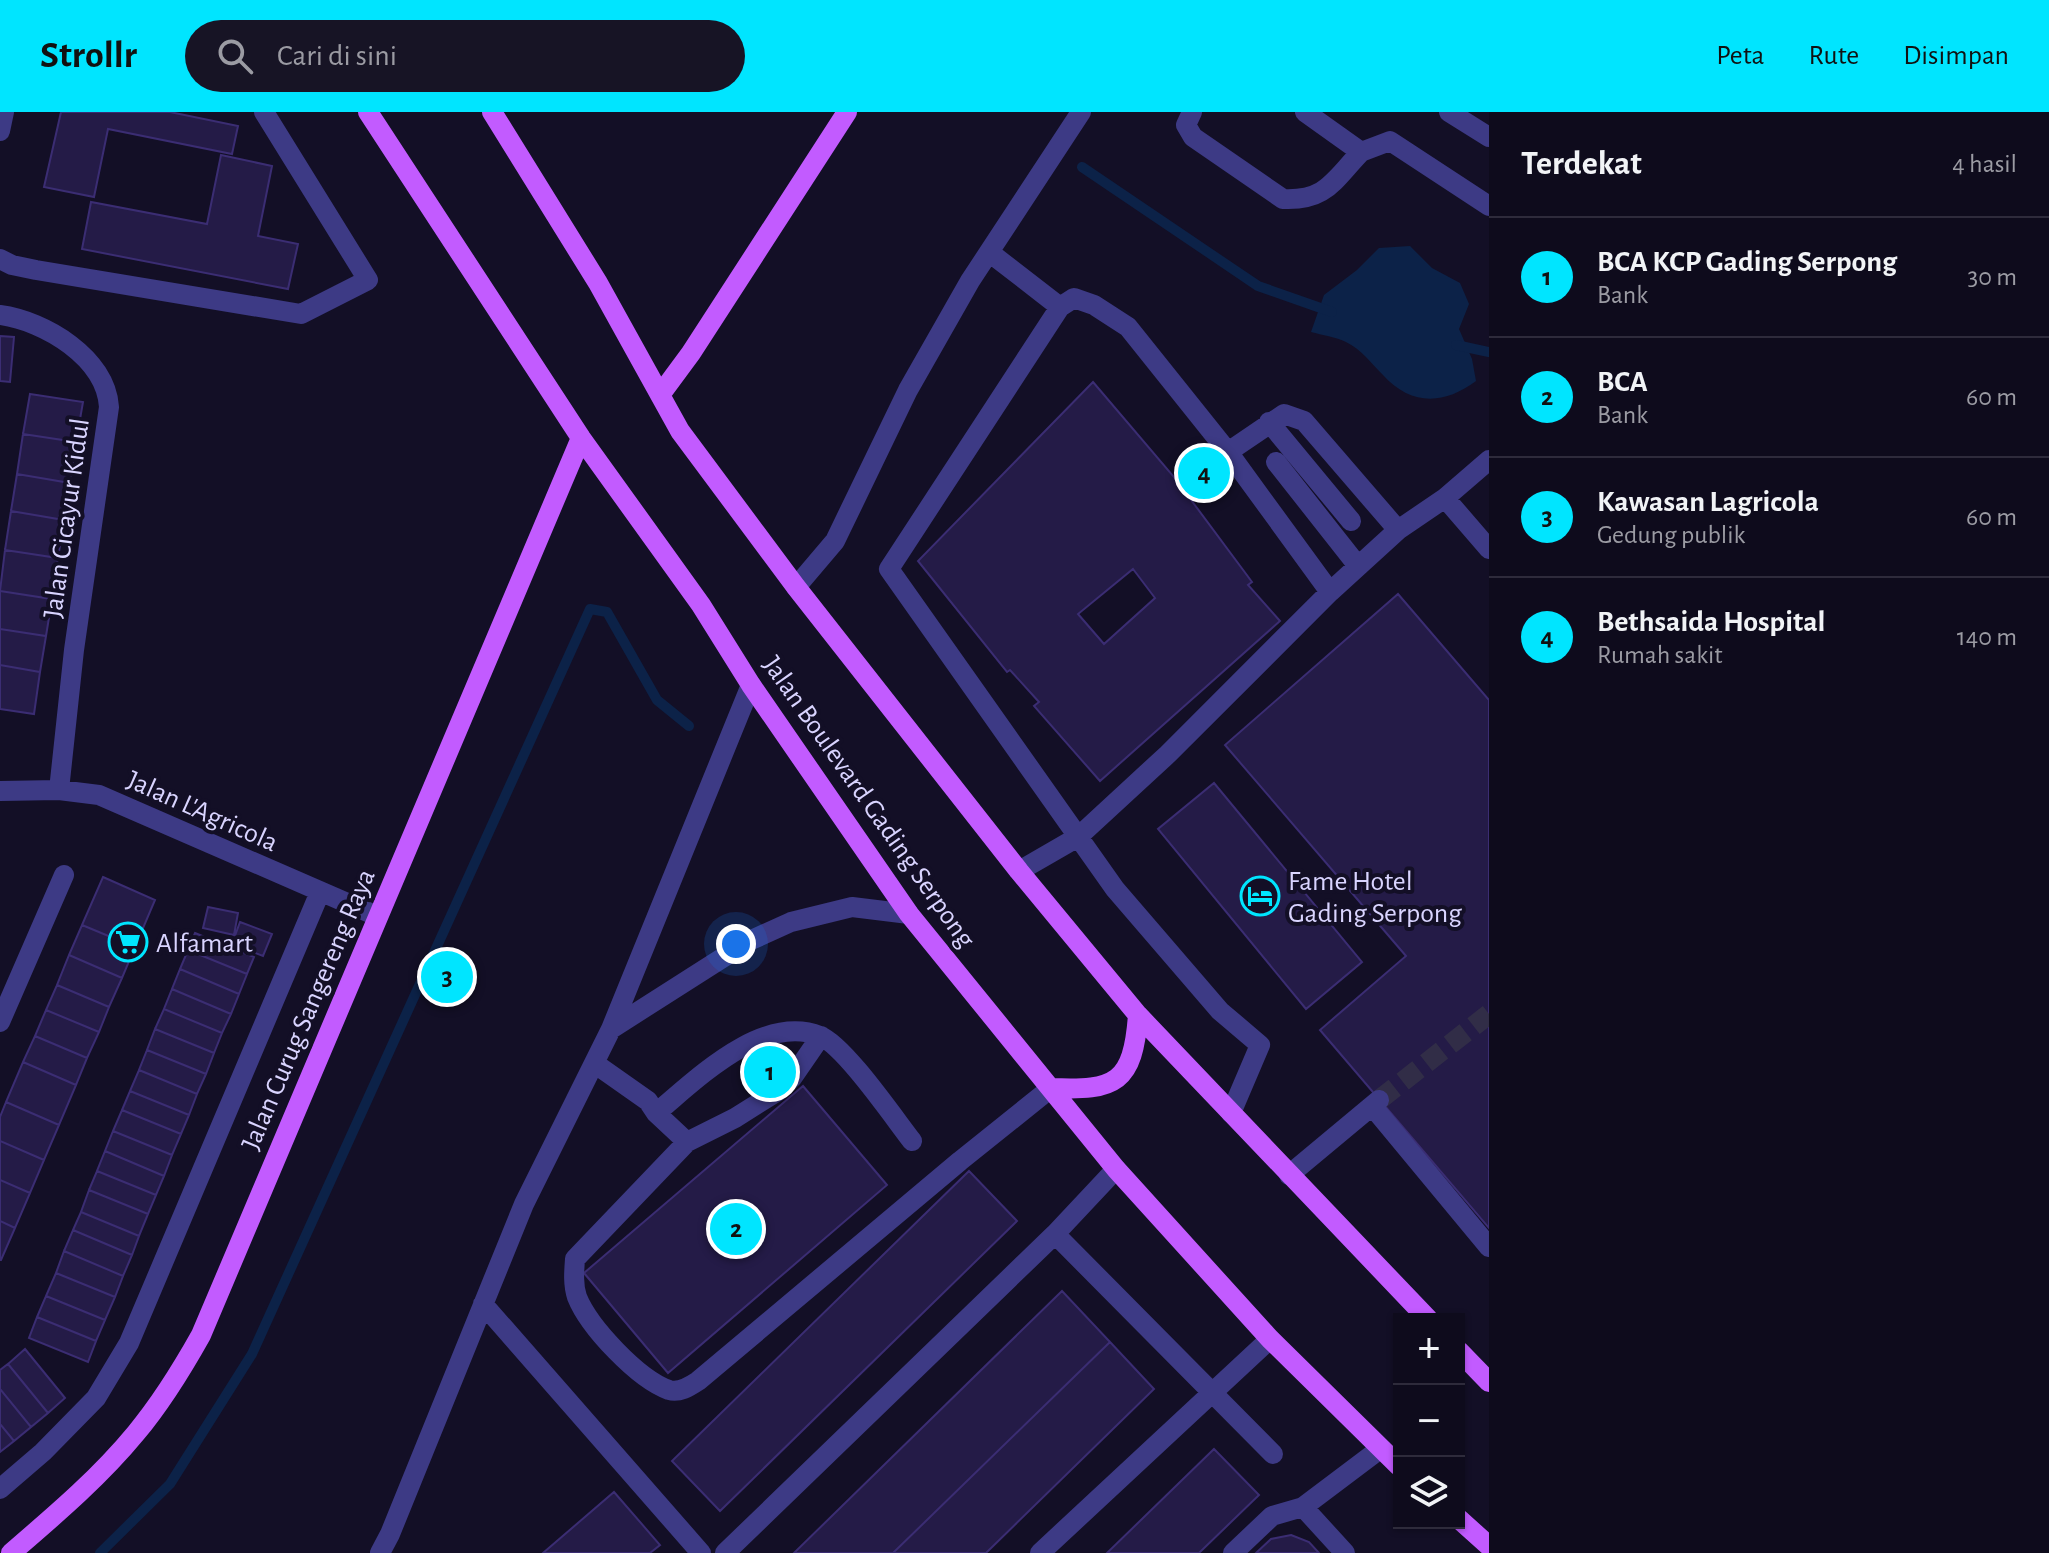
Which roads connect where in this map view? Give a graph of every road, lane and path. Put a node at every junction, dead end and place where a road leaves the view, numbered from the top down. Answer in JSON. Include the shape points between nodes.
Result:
{"nodes":[{"id":1,"x":4,"y":112,"type":"edge"},
{"id":2,"x":264,"y":112,"type":"edge"},
{"id":3,"x":368,"y":112,"type":"edge"},
{"id":4,"x":492,"y":112,"type":"edge"},
{"id":5,"x":847,"y":112,"type":"edge"},
{"id":6,"x":1081,"y":112,"type":"edge"},
{"id":7,"x":1192,"y":112,"type":"edge"},
{"id":8,"x":1305,"y":112,"type":"edge"},
{"id":9,"x":1449,"y":112,"type":"edge"},
{"id":10,"x":0,"y":131,"type":"edge"},
{"id":11,"x":1489,"y":137,"type":"edge"},
{"id":12,"x":1361,"y":152,"type":"junction"},
{"id":13,"x":1489,"y":206,"type":"edge"},
{"id":14,"x":989,"y":252,"type":"junction"},
{"id":15,"x":0,"y":259,"type":"edge"},
{"id":16,"x":1060,"y":307,"type":"junction"},
{"id":17,"x":0,"y":315,"type":"edge"},
{"id":18,"x":660,"y":395,"type":"junction"},
{"id":19,"x":1269,"y":422,"type":"junction"},
{"id":20,"x":581,"y":438,"type":"junction"},
{"id":21,"x":1228,"y":452,"type":"junction"},
{"id":22,"x":1489,"y":460,"type":"edge"},
{"id":23,"x":1276,"y":462,"type":"dead end"},
{"id":24,"x":1445,"y":498,"type":"junction"},
{"id":25,"x":1351,"y":521,"type":"dead end"},
{"id":26,"x":1398,"y":530,"type":"junction"},
{"id":27,"x":1489,"y":549,"type":"edge"},
{"id":28,"x":1358,"y":566,"type":"junction"},
{"id":29,"x":796,"y":587,"type":"junction"},
{"id":30,"x":1330,"y":592,"type":"junction"},
{"id":31,"x":751,"y":685,"type":"junction"},
{"id":32,"x":59,"y":790,"type":"junction"},
{"id":33,"x":0,"y":791,"type":"edge"},
{"id":34,"x":1078,"y":837,"type":"junction"},
{"id":35,"x":1019,"y":871,"type":"junction"},
{"id":36,"x":64,"y":875,"type":"dead end"},
{"id":37,"x":320,"y":892,"type":"junction"},
{"id":38,"x":909,"y":914,"type":"junction"},
{"id":39,"x":377,"y":916,"type":"junction"},
{"id":40,"x":1138,"y":1015,"type":"junction"},
{"id":41,"x":0,"y":1022,"type":"edge"},
{"id":42,"x":611,"y":1029,"type":"junction"},
{"id":43,"x":821,"y":1036,"type":"junction"},
{"id":44,"x":594,"y":1063,"type":"junction"},
{"id":45,"x":1051,"y":1088,"type":"junction"},
{"id":46,"x":656,"y":1113,"type":"junction"},
{"id":47,"x":1231,"y":1113,"type":"junction"},
{"id":48,"x":912,"y":1141,"type":"dead end"},
{"id":49,"x":687,"y":1142,"type":"junction"},
{"id":50,"x":1116,"y":1169,"type":"junction"},
{"id":51,"x":1289,"y":1175,"type":"junction"},
{"id":52,"x":1055,"y":1234,"type":"junction"},
{"id":53,"x":1489,"y":1247,"type":"edge"},
{"id":54,"x":483,"y":1304,"type":"junction"},
{"id":55,"x":1422,"y":1313,"type":"edge"},
{"id":56,"x":1270,"y":1339,"type":"junction"},
{"id":57,"x":1465,"y":1357,"type":"edge"},
{"id":58,"x":1489,"y":1382,"type":"edge"},
{"id":59,"x":1214,"y":1391,"type":"junction"},
{"id":60,"x":1380,"y":1449,"type":"junction"},
{"id":61,"x":1273,"y":1454,"type":"dead end"},
{"id":62,"x":1393,"y":1461,"type":"edge"},
{"id":63,"x":0,"y":1489,"type":"edge"},
{"id":64,"x":1303,"y":1507,"type":"junction"},
{"id":65,"x":1465,"y":1524,"type":"edge"},
{"id":66,"x":1489,"y":1546,"type":"edge"},
{"id":67,"x":11,"y":1553,"type":"edge"},
{"id":68,"x":380,"y":1553,"type":"edge"},
{"id":69,"x":701,"y":1553,"type":"edge"},
{"id":70,"x":725,"y":1553,"type":"edge"},
{"id":71,"x":1040,"y":1553,"type":"edge"},
{"id":72,"x":1233,"y":1553,"type":"edge"},
{"id":73,"x":1345,"y":1553,"type":"edge"}],
"edges":[{"from":1,"to":10,"type":"street"},
{"from":2,"to":15,"type":"street","via":[[368,280],[301,314],[36,270]]},
{"from":3,"to":20,"type":"main road","name":"Jalan Boulevard Gading Serpong"},
{"from":4,"to":18,"type":"main road"},
{"from":5,"to":18,"type":"main road"},
{"from":6,"to":14,"type":"street"},
{"from":7,"to":12,"type":"street","via":[[1186,125],[1193,137],[1283,199],[1318,196]]},
{"from":8,"to":12,"type":"street"},
{"from":9,"to":11,"type":"street"},
{"from":12,"to":13,"type":"street","via":[[1390,141]]},
{"from":14,"to":16,"type":"street"},
{"from":14,"to":29,"type":"street","via":[[908,390],[835,541]]},
{"from":16,"to":21,"type":"street","via":[[1074,298],[1128,327]]},
{"from":16,"to":34,"type":"street","via":[[889,569]]},
{"from":17,"to":32,"type":"street","name":"Jalan Cicayur Kidul","via":[[31,322],[75,349],[108,394]]},
{"from":18,"to":29,"type":"main road","via":[[680,431]]},
{"from":19,"to":21,"type":"street"},
{"from":19,"to":25,"type":"street"},
{"from":19,"to":26,"type":"street","via":[[1284,414],[1304,421]]},
{"from":20,"to":31,"type":"main road","name":"Jalan Boulevard Gading Serpong","via":[[701,605]]},
{"from":20,"to":39,"type":"main road","name":"Jalan Curug Sangereng Raya"},
{"from":21,"to":30,"type":"street"},
{"from":22,"to":24,"type":"street"},
{"from":23,"to":28,"type":"street"},
{"from":24,"to":26,"type":"street"},
{"from":24,"to":27,"type":"street"},
{"from":26,"to":28,"type":"street"},
{"from":28,"to":30,"type":"street"},
{"from":29,"to":35,"type":"main road"},
{"from":30,"to":34,"type":"street"},
{"from":31,"to":38,"type":"main road","name":"Jalan Boulevard Gading Serpong"},
{"from":31,"to":42,"type":"street"},
{"from":32,"to":33,"type":"street","name":"Jalan L'Agricola"},
{"from":32,"to":37,"type":"street","name":"Jalan L'Agricola","via":[[99,795]]},
{"from":34,"to":35,"type":"street"},
{"from":34,"to":47,"type":"street","via":[[1115,889],[1211,1000],[1260,1045]]},
{"from":35,"to":40,"type":"main road"},
{"from":36,"to":41,"type":"street"},
{"from":37,"to":39,"type":"street","name":"Jalan L'Agricola"},
{"from":37,"to":63,"type":"street","via":[[129,1343],[96,1398]]},
{"from":38,"to":42,"type":"street","via":[[852,907],[791,922],[749,941]]},
{"from":38,"to":45,"type":"main road","name":"Jalan Boulevard Gading Serpong"},
{"from":39,"to":67,"type":"main road","name":"Jalan Curug Sangereng Raya","via":[[201,1335],[181,1370],[136,1433]]},
{"from":40,"to":45,"type":"main road","via":[[1136,1045],[1116,1081],[1098,1089]]},
{"from":40,"to":47,"type":"main road"},
{"from":42,"to":44,"type":"street"},
{"from":43,"to":46,"type":"street","via":[[783,1030],[748,1044],[718,1061]]},
{"from":43,"to":48,"type":"street","via":[[850,1061]]},
{"from":43,"to":49,"type":"street","via":[[778,1091]]},
{"from":44,"to":46,"type":"street","via":[[648,1101]]},
{"from":44,"to":54,"type":"street","via":[[524,1204]]},
{"from":45,"to":49,"type":"street","via":[[698,1381],[671,1391],[646,1377],[600,1334],[577,1297],[575,1259]]},
{"from":45,"to":50,"type":"main road","name":"Jalan Boulevard Gading Serpong"},
{"from":46,"to":49,"type":"street"},
{"from":47,"to":51,"type":"main road"},
{"from":50,"to":52,"type":"street"},
{"from":50,"to":56,"type":"main road","name":"Jalan Boulevard Gading Serpong"},
{"from":51,"to":53,"type":"street","via":[[1376,1103]]},
{"from":51,"to":55,"type":"main road"},
{"from":52,"to":59,"type":"street"},
{"from":52,"to":70,"type":"street"},
{"from":54,"to":68,"type":"street"},
{"from":54,"to":69,"type":"street"},
{"from":56,"to":59,"type":"street"},
{"from":56,"to":60,"type":"main road","name":"Jalan Boulevard Gading Serpong"},
{"from":57,"to":58,"type":"main road"},
{"from":59,"to":61,"type":"street"},
{"from":59,"to":71,"type":"street"},
{"from":60,"to":62,"type":"main road","name":"Jalan Boulevard Gading Serpong"},
{"from":60,"to":64,"type":"street"},
{"from":64,"to":72,"type":"street","via":[[1272,1516]]},
{"from":64,"to":73,"type":"street"},
{"from":65,"to":66,"type":"main road"}]}
